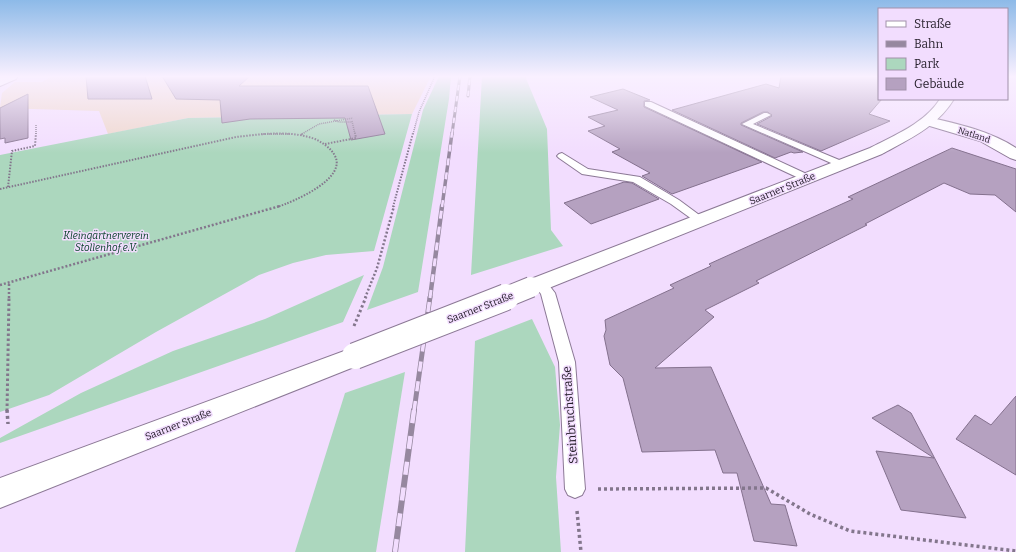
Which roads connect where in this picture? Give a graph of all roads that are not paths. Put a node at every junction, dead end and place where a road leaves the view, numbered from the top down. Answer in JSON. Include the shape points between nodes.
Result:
{"nodes":[{"id":1,"x":946,"y":102,"type":"edge"},
{"id":2,"x":648,"y":104,"type":"dead end"},
{"id":3,"x":767,"y":115,"type":"dead end"},
{"id":4,"x":928,"y":121,"type":"junction"},
{"id":5,"x":1016,"y":154,"type":"edge"},
{"id":6,"x":562,"y":156,"type":"dead end"},
{"id":7,"x":841,"y":164,"type":"junction"},
{"id":8,"x":807,"y":178,"type":"junction"},
{"id":9,"x":700,"y":220,"type":"junction"},
{"id":10,"x":536,"y":285,"type":"junction"},
{"id":11,"x":575,"y":489,"type":"road end"},
{"id":12,"x":0,"y":493,"type":"edge"}],
"edges":[{"from":1,"to":4,"type":"main road","name":"Saarner Straße"},
{"from":2,"to":8,"type":"lane"},
{"from":3,"to":7,"type":"lane","via":[[746,124]]},
{"from":4,"to":5,"type":"main road","name":"Natland","via":[[993,141]]},
{"from":4,"to":7,"type":"main road","name":"Saarner Straße","via":[[876,151]]},
{"from":6,"to":9,"type":"lane","via":[[585,172],[636,179]]},
{"from":7,"to":8,"type":"main road","name":"Saarner Straße"},
{"from":8,"to":9,"type":"main road","name":"Saarner Straße"},
{"from":9,"to":10,"type":"main road","name":"Saarner Straße"},
{"from":10,"to":11,"type":"lane","name":"Steinbruchstraße","via":[[548,293],[567,362]]},
{"from":10,"to":12,"type":"main road","name":"Saarner Straße","bridge":true}]}
